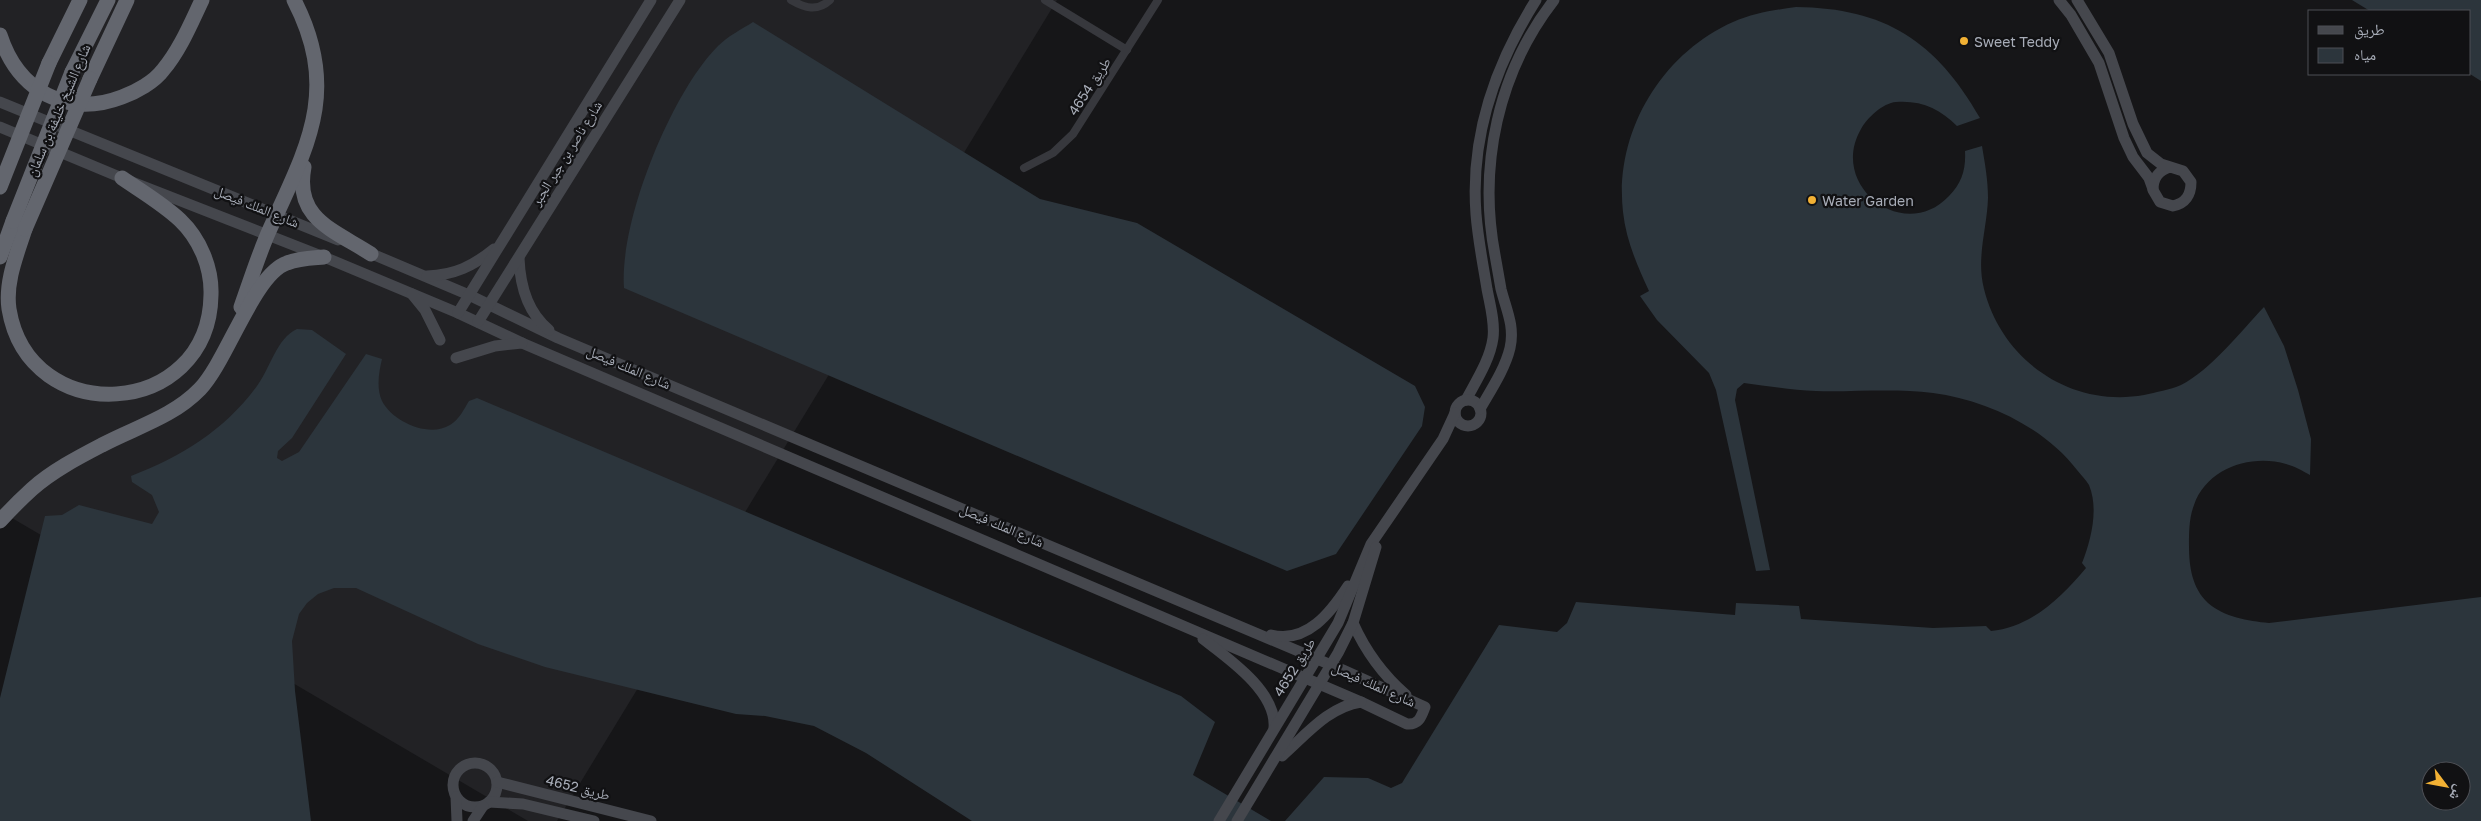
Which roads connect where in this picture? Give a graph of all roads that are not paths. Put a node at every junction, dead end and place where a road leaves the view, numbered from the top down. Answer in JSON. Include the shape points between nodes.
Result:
{"nodes":[{"id":1,"x":80,"y":0,"type":"edge"},
{"id":2,"x":108,"y":0,"type":"edge"},
{"id":3,"x":128,"y":0,"type":"edge"},
{"id":4,"x":202,"y":0,"type":"edge"},
{"id":5,"x":294,"y":0,"type":"edge"},
{"id":6,"x":651,"y":0,"type":"edge"},
{"id":7,"x":680,"y":0,"type":"edge"},
{"id":8,"x":791,"y":0,"type":"edge"},
{"id":9,"x":830,"y":0,"type":"edge"},
{"id":10,"x":1045,"y":0,"type":"edge"},
{"id":11,"x":1158,"y":0,"type":"edge"},
{"id":12,"x":1536,"y":0,"type":"edge"},
{"id":13,"x":1554,"y":0,"type":"edge"},
{"id":14,"x":2059,"y":0,"type":"edge"},
{"id":15,"x":2077,"y":0,"type":"edge"},
{"id":16,"x":0,"y":36,"type":"edge"},
{"id":17,"x":1127,"y":50,"type":"junction"},
{"id":18,"x":0,"y":102,"type":"edge"},
{"id":19,"x":0,"y":128,"type":"edge"},
{"id":20,"x":310,"y":136,"type":"junction"},
{"id":21,"x":2170,"y":167,"type":"junction"},
{"id":22,"x":1024,"y":168,"type":"dead end"},
{"id":23,"x":122,"y":178,"type":"junction"},
{"id":24,"x":0,"y":187,"type":"edge"},
{"id":25,"x":2153,"y":190,"type":"junction"},
{"id":26,"x":277,"y":214,"type":"junction"},
{"id":27,"x":19,"y":225,"type":"junction"},
{"id":28,"x":268,"y":234,"type":"junction"},
{"id":29,"x":503,"y":242,"type":"junction"},
{"id":30,"x":371,"y":254,"type":"junction"},
{"id":31,"x":324,"y":256,"type":"junction"},
{"id":32,"x":0,"y":257,"type":"edge"},
{"id":33,"x":519,"y":258,"type":"junction"},
{"id":34,"x":424,"y":276,"type":"junction"},
{"id":35,"x":411,"y":292,"type":"junction"},
{"id":36,"x":469,"y":295,"type":"junction"},
{"id":37,"x":489,"y":305,"type":"junction"},
{"id":38,"x":458,"y":313,"type":"junction"},
{"id":39,"x":478,"y":322,"type":"junction"},
{"id":40,"x":558,"y":338,"type":"junction"},
{"id":41,"x":440,"y":340,"type":"dead end"},
{"id":42,"x":522,"y":343,"type":"junction"},
{"id":43,"x":225,"y":353,"type":"junction"},
{"id":44,"x":456,"y":358,"type":"dead end"},
{"id":45,"x":1466,"y":400,"type":"junction"},
{"id":46,"x":1480,"y":410,"type":"junction"},
{"id":47,"x":1455,"y":413,"type":"junction"},
{"id":48,"x":1463,"y":425,"type":"junction"},
{"id":49,"x":1443,"y":439,"type":"junction"},
{"id":50,"x":0,"y":521,"type":"edge"},
{"id":51,"x":1384,"y":524,"type":"junction"},
{"id":52,"x":1358,"y":572,"type":"junction"},
{"id":53,"x":1353,"y":623,"type":"junction"},
{"id":54,"x":1191,"y":629,"type":"junction"},
{"id":55,"x":1252,"y":630,"type":"junction"},
{"id":56,"x":1316,"y":659,"type":"junction"},
{"id":57,"x":1330,"y":665,"type":"junction"},
{"id":58,"x":1304,"y":677,"type":"junction"},
{"id":59,"x":1319,"y":684,"type":"junction"},
{"id":60,"x":1362,"y":702,"type":"junction"},
{"id":61,"x":1415,"y":703,"type":"junction"},
{"id":62,"x":1274,"y":730,"type":"junction"},
{"id":63,"x":1275,"y":761,"type":"junction"},
{"id":64,"x":497,"y":782,"type":"junction"},
{"id":65,"x":456,"y":797,"type":"junction"},
{"id":66,"x":486,"y":804,"type":"junction"},
{"id":67,"x":457,"y":821,"type":"edge"},
{"id":68,"x":473,"y":821,"type":"edge"},
{"id":69,"x":594,"y":821,"type":"edge"},
{"id":70,"x":651,"y":821,"type":"edge"},
{"id":71,"x":1218,"y":821,"type":"edge"},
{"id":72,"x":1237,"y":821,"type":"edge"}],
"edges":[{"from":1,"to":24,"type":"highway","name":"شارع الشيخ خليفة بن سلمان","bridge":true,"via":[[50,63]]},
{"from":2,"to":27,"type":"highway","name":"شارع الشيخ خليفة بن سلمان","bridge":true,"via":[[72,72]]},
{"from":3,"to":27,"type":"highway","bridge":true},
{"from":4,"to":16,"type":"highway","via":[[163,71],[135,92],[109,102],[82,106],[41,93],[20,74],[5,52]]},
{"from":5,"to":20,"type":"highway","via":[[313,50],[317,75],[317,101]]},
{"from":6,"to":29,"type":"street","name":"شارع ناصر بن جبر الجبر"},
{"from":7,"to":33,"type":"street","name":"شارع ناصر بن جبر الجبر"},
{"from":8,"to":9,"type":"street","via":[[812,8],[825,5]]},
{"from":10,"to":17,"type":"street"},
{"from":11,"to":17,"type":"street","name":"طريق 4654"},
{"from":12,"to":45,"type":"street","via":[[1500,67],[1488,100],[1477,152],[1476,214],[1493,338],[1488,357]]},
{"from":13,"to":46,"type":"street","via":[[1533,29],[1507,85],[1494,136],[1489,216],[1512,329],[1510,348]]},
{"from":14,"to":25,"type":"street","via":[[2099,63],[2124,138],[2150,178]]},
{"from":15,"to":21,"type":"street","via":[[2109,53],[2139,140],[2147,153]]},
{"from":17,"to":22,"type":"street","name":"طريق 4654","via":[[1067,141],[1044,159]]},
{"from":18,"to":26,"type":"street","name":"شارع الملك فيصل"},
{"from":19,"to":23,"type":"street","name":"شارع الملك فيصل"},
{"from":20,"to":26,"type":"highway"},
{"from":20,"to":30,"type":"highway","via":[[301,184],[307,206],[316,218]]},
{"from":21,"to":25,"type":"street","via":[[2156,175]]},
{"from":21,"to":25,"type":"street","via":[[2183,171],[2190,182],[2189,195],[2173,206],[2156,198]]},
{"from":23,"to":27,"type":"highway","via":[[181,220],[196,240],[212,286],[211,309],[205,331],[194,352],[161,382],[139,391],[91,394],[68,387],[47,374],[29,356],[16,334],[9,309],[9,283]]},
{"from":23,"to":28,"type":"street","name":"شارع الملك فيصل"},
{"from":26,"to":28,"type":"highway"},
{"from":26,"to":30,"type":"street","name":"شارع الملك فيصل"},
{"from":27,"to":32,"type":"highway"},
{"from":28,"to":31,"type":"street","name":"شارع الملك فيصل"},
{"from":28,"to":43,"type":"highway"},
{"from":29,"to":34,"type":"street","via":[[476,264],[459,272]]},
{"from":29,"to":36,"type":"street","name":"شارع ناصر بن جبر الجبر"},
{"from":30,"to":34,"type":"street","name":"شارع الملك فيصل"},
{"from":31,"to":35,"type":"street","name":"شارع الملك فيصل"},
{"from":31,"to":43,"type":"highway","via":[[285,263],[270,275]]},
{"from":33,"to":37,"type":"street","name":"شارع ناصر بن جبر الجبر"},
{"from":33,"to":40,"type":"street","via":[[524,295],[532,311]]},
{"from":34,"to":36,"type":"street","name":"شارع الملك فيصل"},
{"from":35,"to":38,"type":"street","name":"شارع الملك فيصل"},
{"from":35,"to":41,"type":"street","via":[[425,310]]},
{"from":36,"to":37,"type":"street","name":"شارع الملك فيصل"},
{"from":36,"to":38,"type":"street","name":"شارع ناصر بن جبر الجبر"},
{"from":37,"to":39,"type":"street","name":"شارع ناصر بن جبر الجبر"},
{"from":37,"to":40,"type":"street","name":"شارع الملك فيصل"},
{"from":38,"to":39,"type":"street","name":"شارع الملك فيصل"},
{"from":39,"to":42,"type":"street","name":"شارع الملك فيصل"},
{"from":40,"to":55,"type":"street","name":"شارع الملك فيصل"},
{"from":42,"to":44,"type":"street","via":[[495,346]]},
{"from":42,"to":54,"type":"street","name":"شارع الملك فيصل"},
{"from":43,"to":50,"type":"highway","via":[[212,377],[195,394],[158,420],[64,466],[33,488]]},
{"from":45,"to":46,"type":"street","via":[[1473,401]]},
{"from":45,"to":47,"type":"street"},
{"from":46,"to":48,"type":"street","via":[[1476,423]]},
{"from":47,"to":48,"type":"street"},
{"from":47,"to":49,"type":"street"},
{"from":48,"to":49,"type":"street"},
{"from":49,"to":51,"type":"street","name":"طريق 4652"},
{"from":51,"to":52,"type":"street","name":"طريق 4652"},
{"from":51,"to":53,"type":"street","name":"طريق 4652"},
{"from":52,"to":55,"type":"street","via":[[1328,614],[1313,628],[1294,636],[1280,637]]},
{"from":52,"to":56,"type":"street","name":"طريق 4652","via":[[1338,623]]},
{"from":53,"to":57,"type":"street","name":"طريق 4652"},
{"from":53,"to":61,"type":"street","via":[[1380,667]]},
{"from":54,"to":58,"type":"street","name":"شارع الملك فيصل"},
{"from":54,"to":62,"type":"street","via":[[1254,682],[1275,717]]},
{"from":55,"to":56,"type":"street","name":"شارع الملك فيصل"},
{"from":56,"to":57,"type":"street","name":"شارع الملك فيصل"},
{"from":56,"to":58,"type":"street","name":"طريق 4652"},
{"from":57,"to":59,"type":"street","name":"طريق 4652"},
{"from":57,"to":61,"type":"street","name":"شارع الملك فيصل"},
{"from":58,"to":59,"type":"street","name":"شارع الملك فيصل"},
{"from":58,"to":62,"type":"street","name":"طريق 4652"},
{"from":59,"to":60,"type":"street","name":"شارع الملك فيصل"},
{"from":59,"to":63,"type":"street","name":"طريق 4652"},
{"from":60,"to":61,"type":"street","name":"شارع الملك فيصل","via":[[1407,724],[1420,719],[1425,707]]},
{"from":60,"to":63,"type":"street","via":[[1345,705],[1330,713]]},
{"from":62,"to":71,"type":"street","name":"طريق 4652"},
{"from":63,"to":72,"type":"street","name":"طريق 4652"},
{"from":64,"to":65,"type":"street","via":[[488,767],[470,764],[456,774],[453,789]]},
{"from":64,"to":66,"type":"street","via":[[494,797]]},
{"from":64,"to":70,"type":"street","name":"طريق 4652"},
{"from":65,"to":66,"type":"street","via":[[468,807]]},
{"from":65,"to":67,"type":"street"},
{"from":66,"to":68,"type":"street"},
{"from":66,"to":69,"type":"street","via":[[523,804]]}]}
